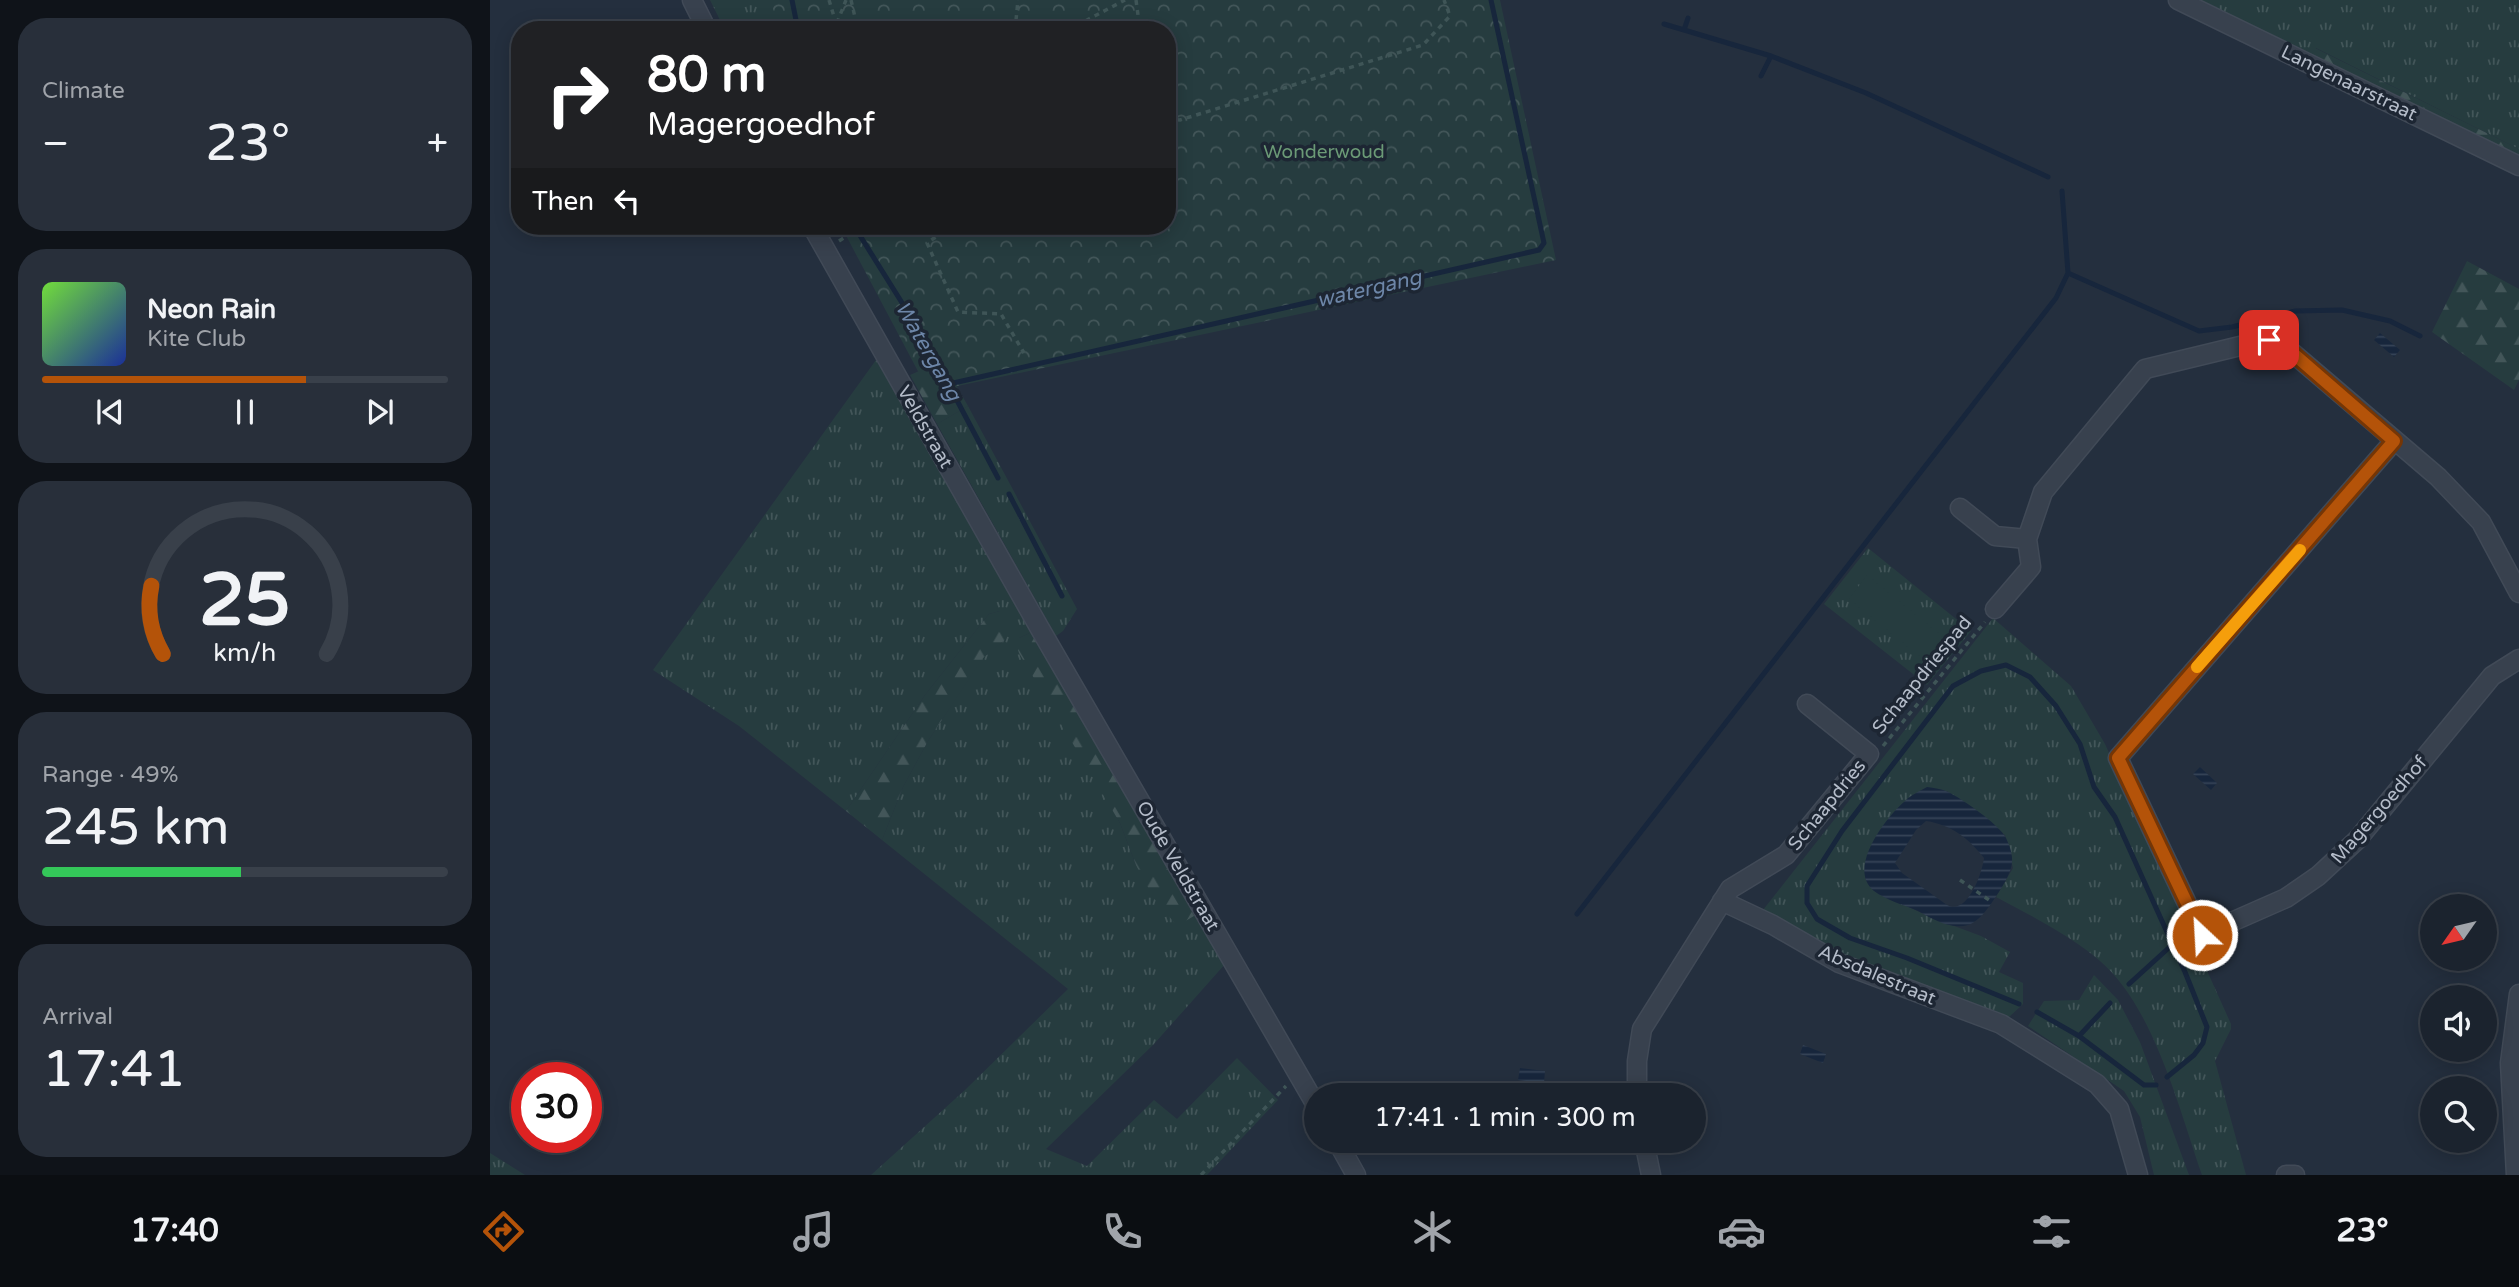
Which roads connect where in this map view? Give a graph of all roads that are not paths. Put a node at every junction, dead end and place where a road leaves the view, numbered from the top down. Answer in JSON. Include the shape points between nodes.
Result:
{"nodes":[{"id":1,"x":692,"y":0,"type":"edge"},
{"id":2,"x":2178,"y":0,"type":"edge"},
{"id":3,"x":702,"y":21,"type":"edge"},
{"id":4,"x":2519,"y":166,"type":"edge"},
{"id":5,"x":817,"y":235,"type":"edge"},
{"id":6,"x":2394,"y":441,"type":"junction"},
{"id":7,"x":1960,"y":508,"type":"dead end"},
{"id":8,"x":2027,"y":538,"type":"junction"},
{"id":9,"x":2519,"y":593,"type":"edge"},
{"id":10,"x":1995,"y":609,"type":"road end"},
{"id":11,"x":1039,"y":627,"type":"joint"},
{"id":12,"x":2519,"y":659,"type":"edge"},
{"id":13,"x":1807,"y":704,"type":"dead end"},
{"id":14,"x":1722,"y":901,"type":"junction"},
{"id":15,"x":2519,"y":994,"type":"edge"},
{"id":16,"x":1637,"y":1083,"type":"edge"},
{"id":17,"x":1304,"y":1084,"type":"edge"},
{"id":18,"x":1344,"y":1153,"type":"edge"},
{"id":19,"x":1646,"y":1153,"type":"edge"},
{"id":20,"x":1356,"y":1175,"type":"edge"},
{"id":21,"x":1651,"y":1175,"type":"edge"},
{"id":22,"x":2138,"y":1175,"type":"edge"},
{"id":23,"x":2286,"y":1175,"type":"edge"},
{"id":24,"x":2295,"y":1175,"type":"edge"},
{"id":25,"x":2516,"y":1175,"type":"edge"}],
"edges":[{"from":1,"to":3,"type":"street"},
{"from":2,"to":4,"type":"street","name":"Langenaarstraat"},
{"from":5,"to":11,"type":"street","name":"Veldstraat"},
{"from":6,"to":8,"type":"street","via":[[2278,342],[2240,345],[2145,369],[2043,492]]},
{"from":6,"to":9,"type":"street","via":[[2438,477],[2481,522]]},
{"from":6,"to":12,"type":"street","name":"Magergoedhof","via":[[2118,758],[2202,935],[2286,898],[2318,876],[2357,841],[2492,676]]},
{"from":7,"to":8,"type":"street","via":[[1995,536]]},
{"from":8,"to":10,"type":"street","via":[[2031,567]]},
{"from":11,"to":17,"type":"street","name":"Oude Veldstraat"},
{"from":13,"to":14,"type":"street","name":"Schaapdries","via":[[1869,754],[1786,855],[1730,889]]},
{"from":14,"to":16,"type":"street","via":[[1642,1029]]},
{"from":14,"to":22,"type":"street","name":"Absdalestraat","via":[[1839,962],[2000,1024],[2096,1084],[2119,1109]]},
{"from":15,"to":25,"type":"street","via":[[2510,1063]]},
{"from":18,"to":20,"type":"street"},
{"from":19,"to":21,"type":"street"},
{"from":23,"to":24,"type":"street"}]}
